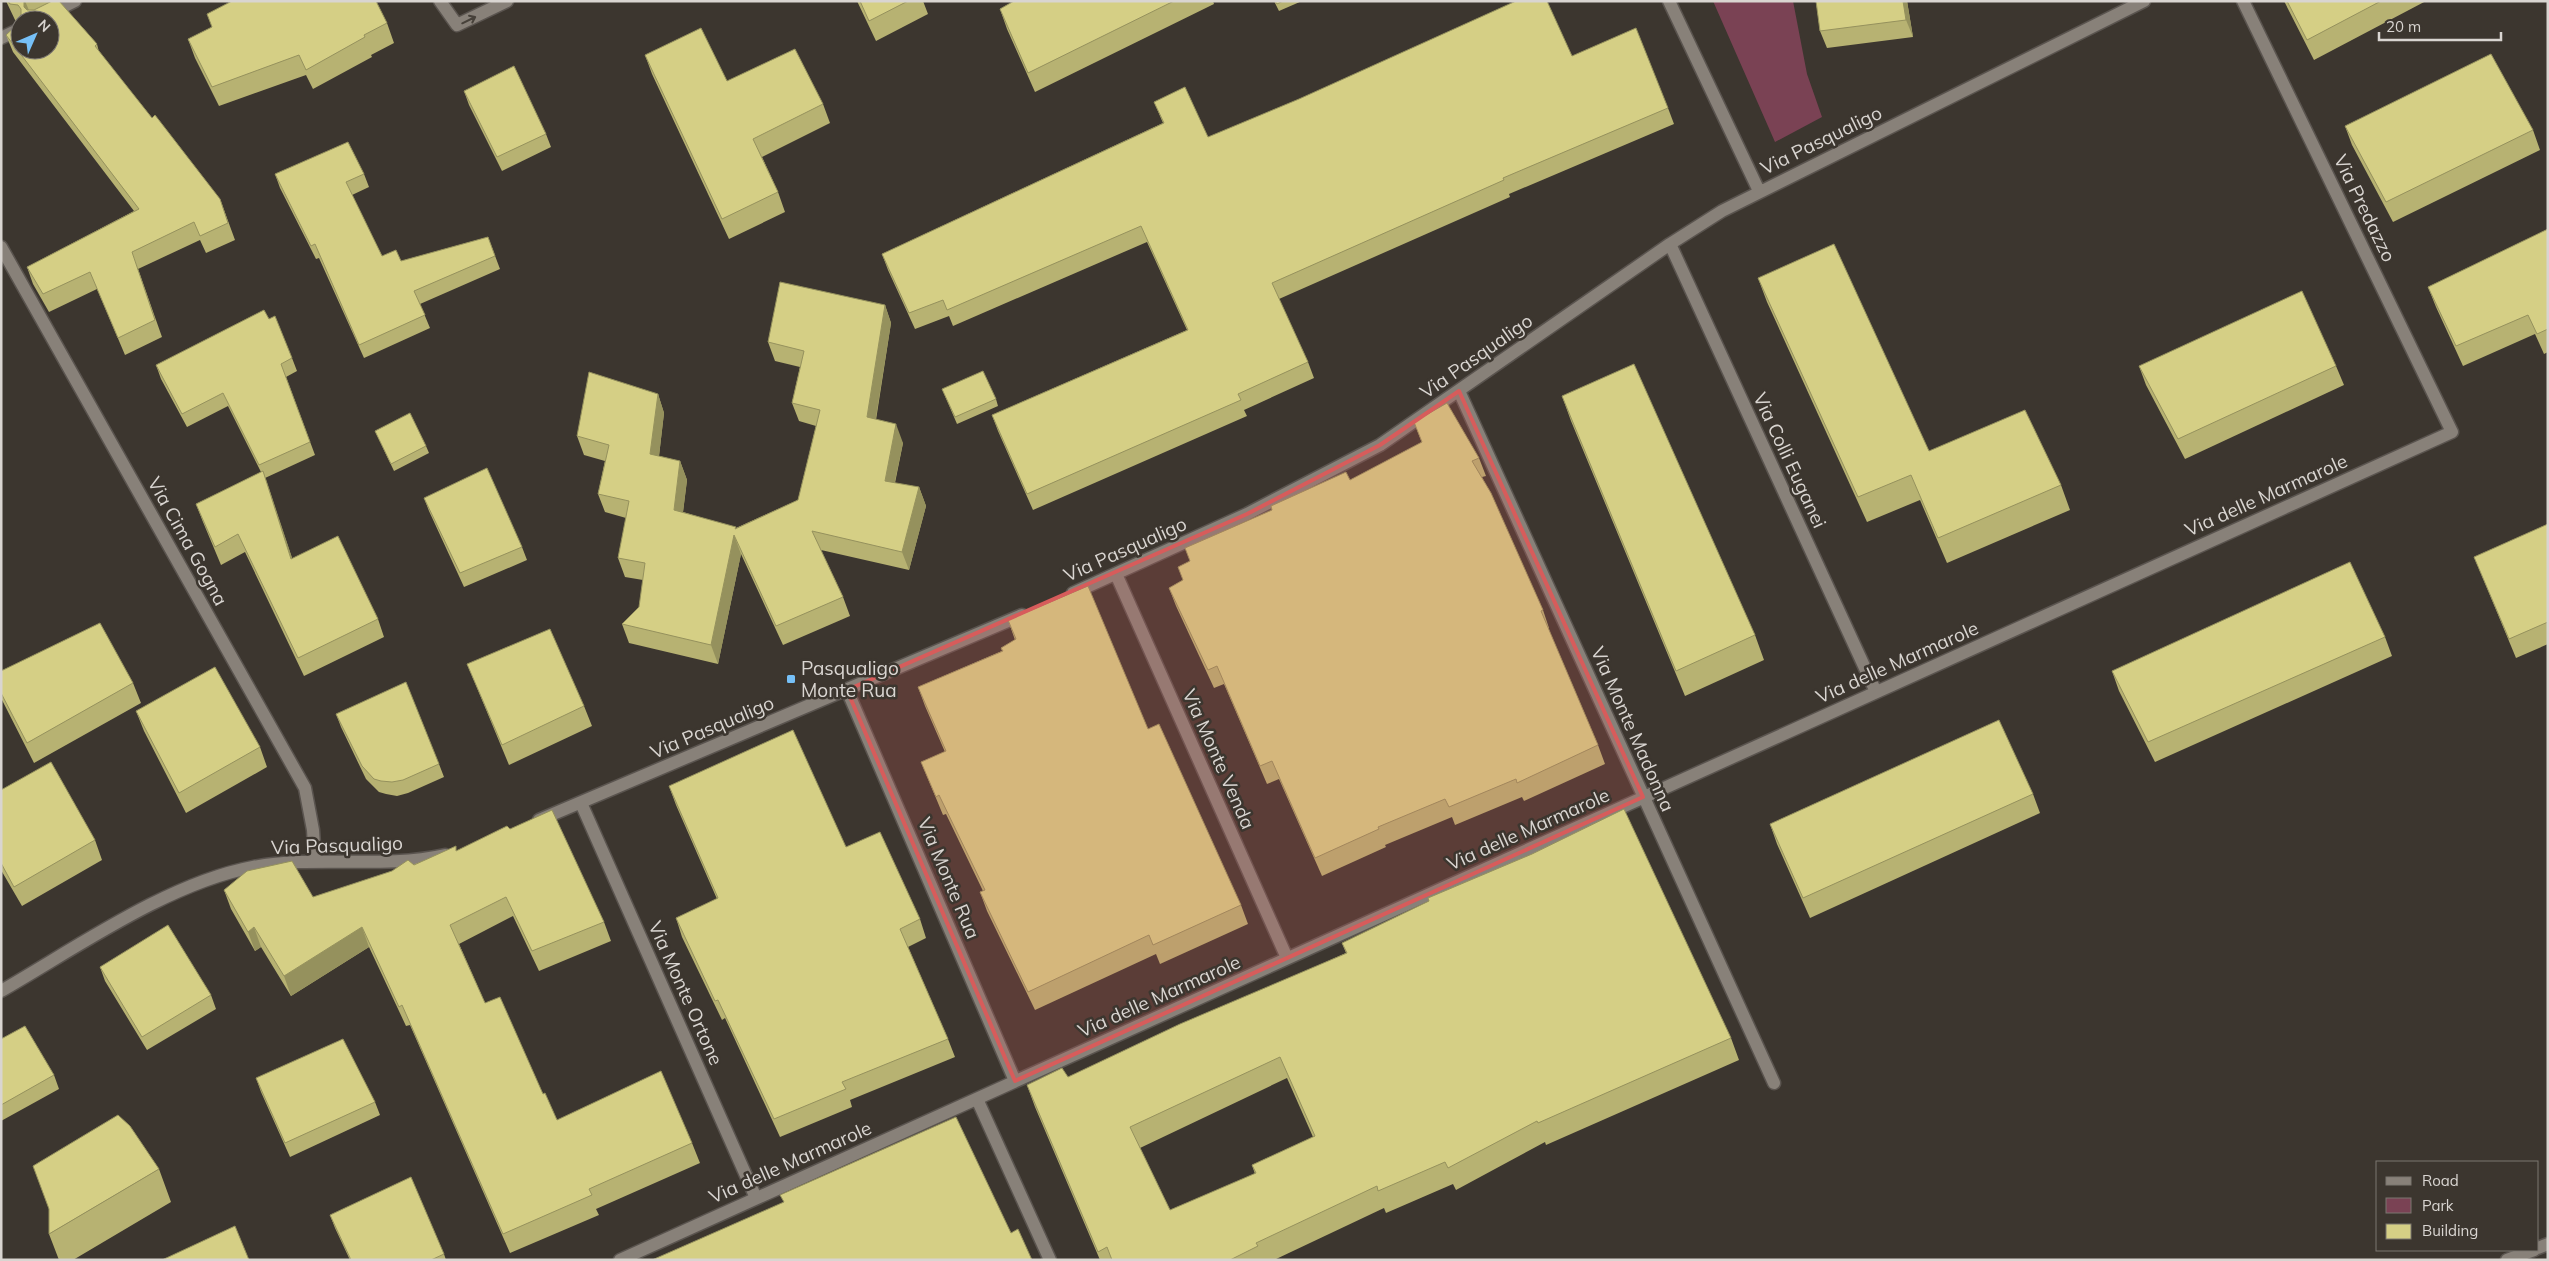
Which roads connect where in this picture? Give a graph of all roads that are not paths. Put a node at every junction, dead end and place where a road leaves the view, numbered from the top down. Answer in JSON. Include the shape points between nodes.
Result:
{"nodes":[{"id":1,"x":75,"y":1,"type":"edge"},
{"id":2,"x":440,"y":1,"type":"edge"},
{"id":3,"x":507,"y":1,"type":"edge"},
{"id":4,"x":1669,"y":1,"type":"edge"},
{"id":5,"x":2144,"y":1,"type":"edge"},
{"id":6,"x":2243,"y":1,"type":"edge"},
{"id":7,"x":57,"y":10,"type":"edge"},
{"id":8,"x":1759,"y":191,"type":"junction"},
{"id":9,"x":1670,"y":244,"type":"junction"},
{"id":10,"x":1,"y":247,"type":"edge"},
{"id":11,"x":1458,"y":391,"type":"junction"},
{"id":12,"x":2452,"y":432,"type":"joint"},
{"id":13,"x":1116,"y":574,"type":"junction"},
{"id":14,"x":1059,"y":599,"type":"edge"},
{"id":15,"x":1033,"y":610,"type":"edge"},
{"id":16,"x":847,"y":690,"type":"junction"},
{"id":17,"x":1876,"y":692,"type":"junction"},
{"id":18,"x":1643,"y":797,"type":"junction"},
{"id":19,"x":581,"y":803,"type":"junction"},
{"id":20,"x":528,"y":825,"type":"edge"},
{"id":21,"x":461,"y":850,"type":"edge"},
{"id":22,"x":315,"y":862,"type":"junction"},
{"id":23,"x":1287,"y":958,"type":"junction"},
{"id":24,"x":1,"y":991,"type":"edge"},
{"id":25,"x":1016,"y":1081,"type":"junction"},
{"id":26,"x":1774,"y":1084,"type":"dead end"},
{"id":27,"x":977,"y":1099,"type":"junction"},
{"id":28,"x":756,"y":1198,"type":"junction"},
{"id":29,"x":2531,"y":1251,"type":"edge"},
{"id":30,"x":620,"y":1260,"type":"edge"},
{"id":31,"x":1050,"y":1260,"type":"edge"},
{"id":32,"x":2507,"y":1260,"type":"edge"}],
"edges":[{"from":1,"to":7,"type":"street"},
{"from":2,"to":3,"type":"street","one_way":true,"via":[[457,25]]},
{"from":4,"to":8,"type":"street"},
{"from":5,"to":8,"type":"street","name":"Via Pasqualigo"},
{"from":6,"to":12,"type":"street","name":"Via Predazzo"},
{"from":8,"to":9,"type":"street","name":"Via Pasqualigo"},
{"from":9,"to":11,"type":"street","name":"Via Pasqualigo"},
{"from":9,"to":17,"type":"street","name":"Via Colli Euganei"},
{"from":10,"to":22,"type":"street","name":"Via Cima Gogna","via":[[305,788]]},
{"from":11,"to":13,"type":"street","name":"Via Pasqualigo","via":[[1380,444],[1318,479]]},
{"from":11,"to":18,"type":"street","name":"Via Monte Madonna"},
{"from":12,"to":17,"type":"street","name":"Via delle Marmarole"},
{"from":13,"to":14,"type":"street","name":"Via Pasqualigo"},
{"from":13,"to":23,"type":"street","name":"Via Monte Venda"},
{"from":15,"to":16,"type":"street","name":"Via Pasqualigo"},
{"from":16,"to":19,"type":"street","name":"Via Pasqualigo"},
{"from":16,"to":25,"type":"street","name":"Via Monte Rua"},
{"from":17,"to":18,"type":"street","name":"Via delle Marmarole"},
{"from":18,"to":23,"type":"street","name":"Via delle Marmarole"},
{"from":18,"to":26,"type":"street","name":"Via Monte Madonna"},
{"from":19,"to":20,"type":"street","name":"Via Pasqualigo"},
{"from":19,"to":28,"type":"street","name":"Via Monte Ortone"},
{"from":21,"to":22,"type":"street","name":"Via Pasqualigo","via":[[412,862]]},
{"from":22,"to":24,"type":"street","name":"Via Pasqualigo","via":[[287,862],[251,868],[179,891]]},
{"from":23,"to":25,"type":"street","name":"Via delle Marmarole"},
{"from":25,"to":27,"type":"street","name":"Via delle Marmarole"},
{"from":27,"to":28,"type":"street","name":"Via delle Marmarole"},
{"from":27,"to":31,"type":"street"},
{"from":28,"to":30,"type":"street","name":"Via delle Marmarole"},
{"from":29,"to":32,"type":"street"}]}
